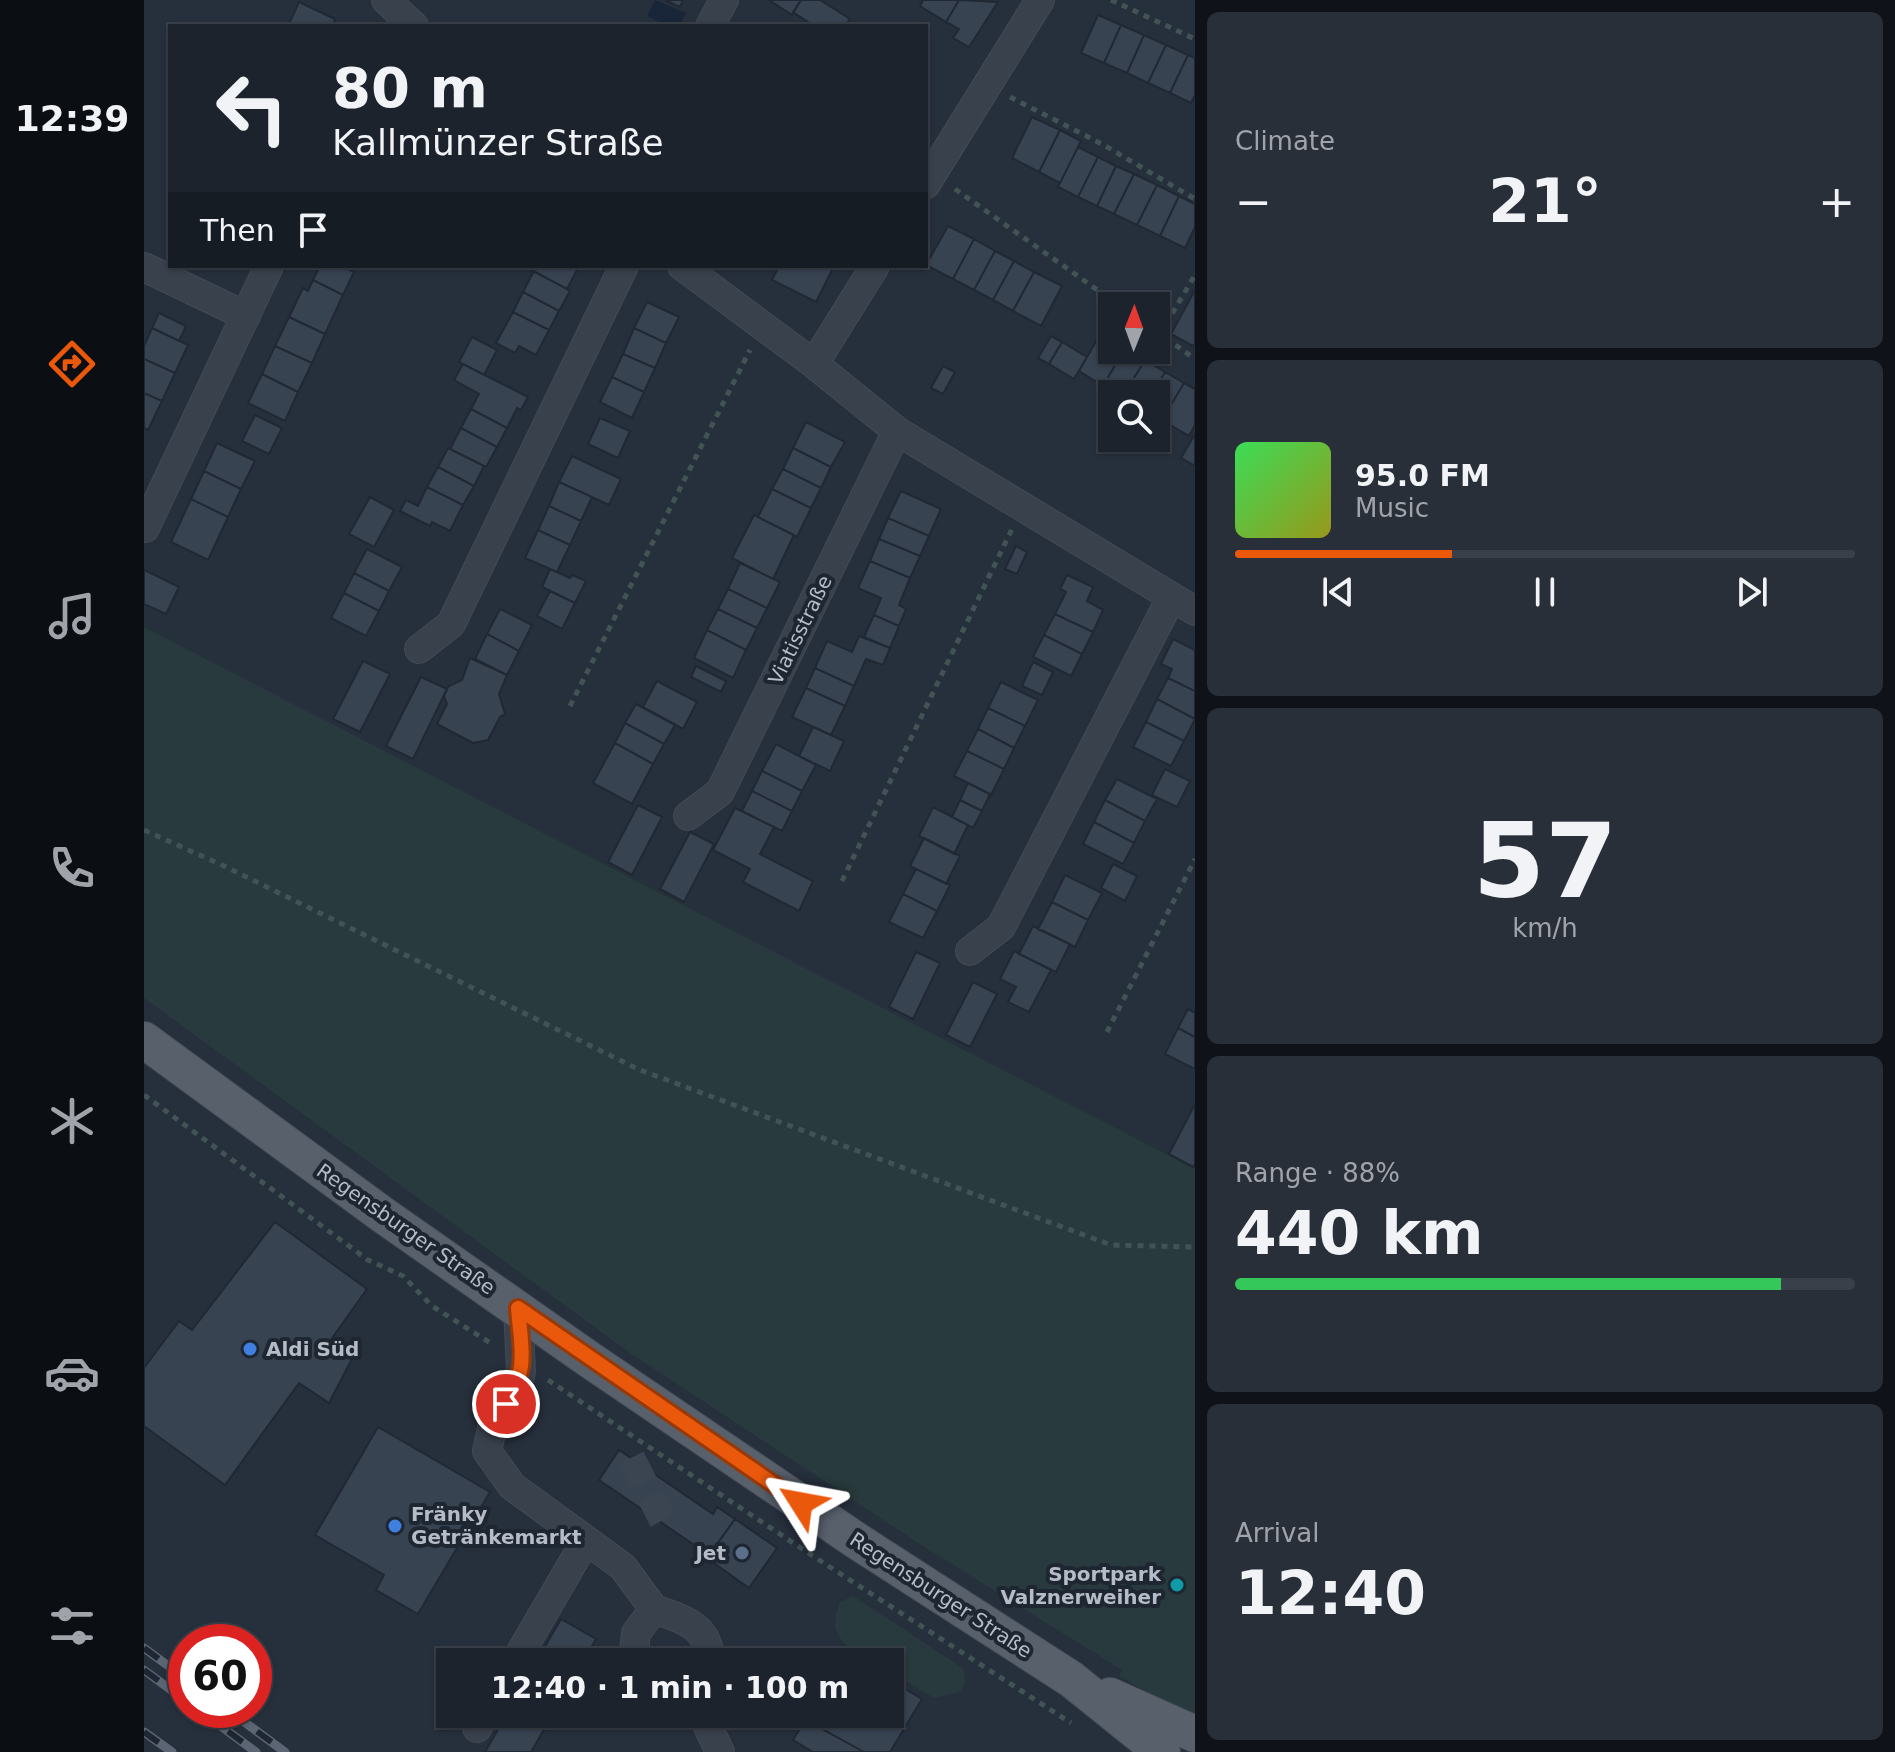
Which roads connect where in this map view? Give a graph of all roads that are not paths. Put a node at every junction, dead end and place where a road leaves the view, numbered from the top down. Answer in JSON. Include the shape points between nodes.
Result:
{"nodes":[{"id":1,"x":724,"y":0,"type":"edge"},
{"id":2,"x":1040,"y":0,"type":"edge"},
{"id":3,"x":386,"y":10,"type":"edge"},
{"id":4,"x":410,"y":24,"type":"edge"},
{"id":5,"x":711,"y":24,"type":"edge"},
{"id":6,"x":930,"y":179,"type":"edge"},
{"id":7,"x":144,"y":267,"type":"edge"},
{"id":8,"x":268,"y":268,"type":"edge"},
{"id":9,"x":623,"y":268,"type":"edge"},
{"id":10,"x":685,"y":268,"type":"edge"},
{"id":11,"x":874,"y":268,"type":"edge"},
{"id":12,"x":246,"y":316,"type":"junction"},
{"id":13,"x":814,"y":364,"type":"junction"},
{"id":14,"x":897,"y":431,"type":"junction"},
{"id":15,"x":145,"y":528,"type":"edge"},
{"id":16,"x":1183,"y":604,"type":"edge"},
{"id":17,"x":419,"y":649,"type":"dead end"},
{"id":18,"x":688,"y":816,"type":"dead end"},
{"id":19,"x":970,"y":951,"type":"dead end"},
{"id":20,"x":144,"y":1040,"type":"edge"},
{"id":21,"x":518,"y":1308,"type":"junction"},
{"id":22,"x":586,"y":1540,"type":"junction"},
{"id":23,"x":654,"y":1609,"type":"junction"},
{"id":24,"x":523,"y":1648,"type":"edge"},
{"id":25,"x":634,"y":1648,"type":"edge"},
{"id":26,"x":710,"y":1648,"type":"edge"},
{"id":27,"x":1071,"y":1679,"type":"junction"},
{"id":28,"x":709,"y":1728,"type":"edge"},
{"id":29,"x":1195,"y":1734,"type":"edge"},
{"id":30,"x":720,"y":1752,"type":"edge"},
{"id":31,"x":1162,"y":1752,"type":"edge"}],
"edges":[{"from":1,"to":5,"type":"street"},
{"from":2,"to":6,"type":"street"},
{"from":3,"to":4,"type":"street"},
{"from":7,"to":12,"type":"street"},
{"from":8,"to":12,"type":"street"},
{"from":9,"to":17,"type":"street","via":[[451,624]]},
{"from":10,"to":13,"type":"street"},
{"from":11,"to":13,"type":"street"},
{"from":12,"to":15,"type":"street"},
{"from":13,"to":14,"type":"street"},
{"from":14,"to":16,"type":"street"},
{"from":14,"to":18,"type":"street","name":"Viatisstraße","via":[[720,792]]},
{"from":16,"to":19,"type":"street","via":[[1001,927]]},
{"from":20,"to":21,"type":"main road","name":"Regensburger Straße"},
{"from":21,"to":22,"type":"street","via":[[518,1383],[493,1424],[487,1451],[512,1486]]},
{"from":21,"to":27,"type":"main road","name":"Regensburger Straße","via":[[854,1539]]},
{"from":22,"to":23,"type":"street","via":[[623,1567]]},
{"from":22,"to":24,"type":"street"},
{"from":23,"to":25,"type":"street","via":[[636,1633]]},
{"from":23,"to":26,"type":"street","via":[[693,1623]]},
{"from":27,"to":29,"type":"main road","name":"Regensburger Straße"},
{"from":27,"to":31,"type":"main road","name":"Regensburger Straße"},
{"from":28,"to":30,"type":"street"}]}
